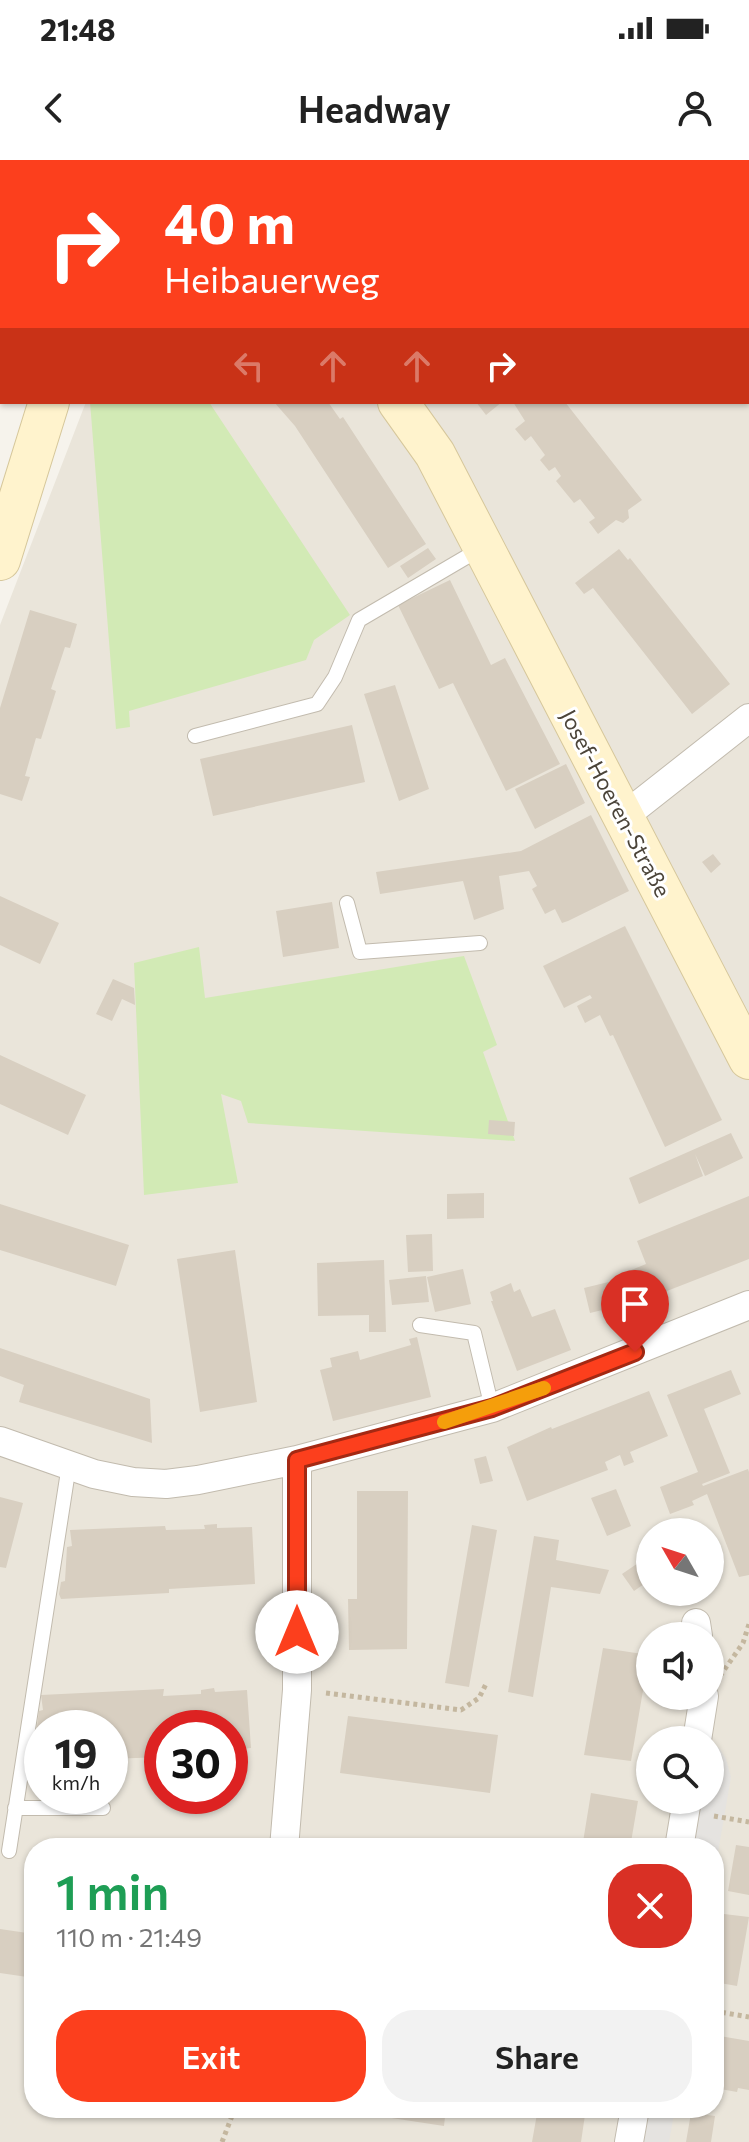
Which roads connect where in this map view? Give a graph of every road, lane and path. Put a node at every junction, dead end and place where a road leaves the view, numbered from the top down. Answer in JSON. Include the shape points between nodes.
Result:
{"nodes":[{"id":1,"x":48,"y":404,"type":"edge"},
{"id":2,"x":399,"y":404,"type":"edge"},
{"id":3,"x":2,"y":545,"type":"edge"},
{"id":4,"x":483,"y":546,"type":"junction"},
{"id":5,"x":749,"y":718,"type":"edge"},
{"id":6,"x":195,"y":736,"type":"dead end"},
{"id":7,"x":622,"y":818,"type":"junction"},
{"id":8,"x":347,"y":903,"type":"dead end"},
{"id":9,"x":480,"y":943,"type":"dead end"},
{"id":10,"x":749,"y":1059,"type":"edge"},
{"id":11,"x":749,"y":1305,"type":"edge"},
{"id":12,"x":420,"y":1325,"type":"dead end"},
{"id":13,"x":492,"y":1408,"type":"junction"},
{"id":14,"x":0,"y":1441,"type":"edge"},
{"id":15,"x":297,"y":1460,"type":"junction"},
{"id":16,"x":69,"y":1465,"type":"junction"},
{"id":17,"x":749,"y":1624,"type":"edge"},
{"id":18,"x":724,"y":1669,"type":"edge"},
{"id":19,"x":487,"y":1682,"type":"dead end"},
{"id":20,"x":297,"y":1690,"type":"junction"},
{"id":21,"x":15,"y":1808,"type":"junction"},
{"id":22,"x":24,"y":1808,"type":"edge"},
{"id":23,"x":685,"y":1814,"type":"edge"},
{"id":24,"x":285,"y":1838,"type":"edge"},
{"id":25,"x":681,"y":1838,"type":"edge"},
{"id":26,"x":9,"y":1851,"type":"dead end"},
{"id":27,"x":724,"y":2013,"type":"edge"},
{"id":28,"x":749,"y":2017,"type":"edge"},
{"id":29,"x":231,"y":2118,"type":"edge"},
{"id":30,"x":633,"y":2118,"type":"edge"},
{"id":31,"x":222,"y":2142,"type":"edge"},
{"id":32,"x":629,"y":2142,"type":"edge"}],
"edges":[{"from":1,"to":3,"type":"street"},
{"from":2,"to":4,"type":"street","name":"Josef-Hoeren-Straße","via":[[435,454]]},
{"from":4,"to":6,"type":"lane","via":[[359,620],[335,677],[317,704]]},
{"from":4,"to":7,"type":"street","name":"Josef-Hoeren-Straße"},
{"from":5,"to":7,"type":"street"},
{"from":7,"to":10,"type":"street","name":"Josef-Hoeren-Straße"},
{"from":8,"to":9,"type":"lane","via":[[360,952]]},
{"from":11,"to":13,"type":"street"},
{"from":12,"to":13,"type":"lane","via":[[474,1333]]},
{"from":13,"to":15,"type":"street"},
{"from":14,"to":16,"type":"street"},
{"from":15,"to":16,"type":"street","via":[[166,1484],[133,1482]]},
{"from":15,"to":20,"type":"street"},
{"from":16,"to":21,"type":"lane"},
{"from":17,"to":18,"type":"path"},
{"from":19,"to":20,"type":"path","via":[[479,1698],[461,1710]]},
{"from":20,"to":24,"type":"street"},
{"from":21,"to":22,"type":"lane"},
{"from":21,"to":26,"type":"lane"},
{"from":23,"to":25,"type":"street"},
{"from":27,"to":28,"type":"path"},
{"from":29,"to":31,"type":"path"},
{"from":30,"to":32,"type":"street"}]}
